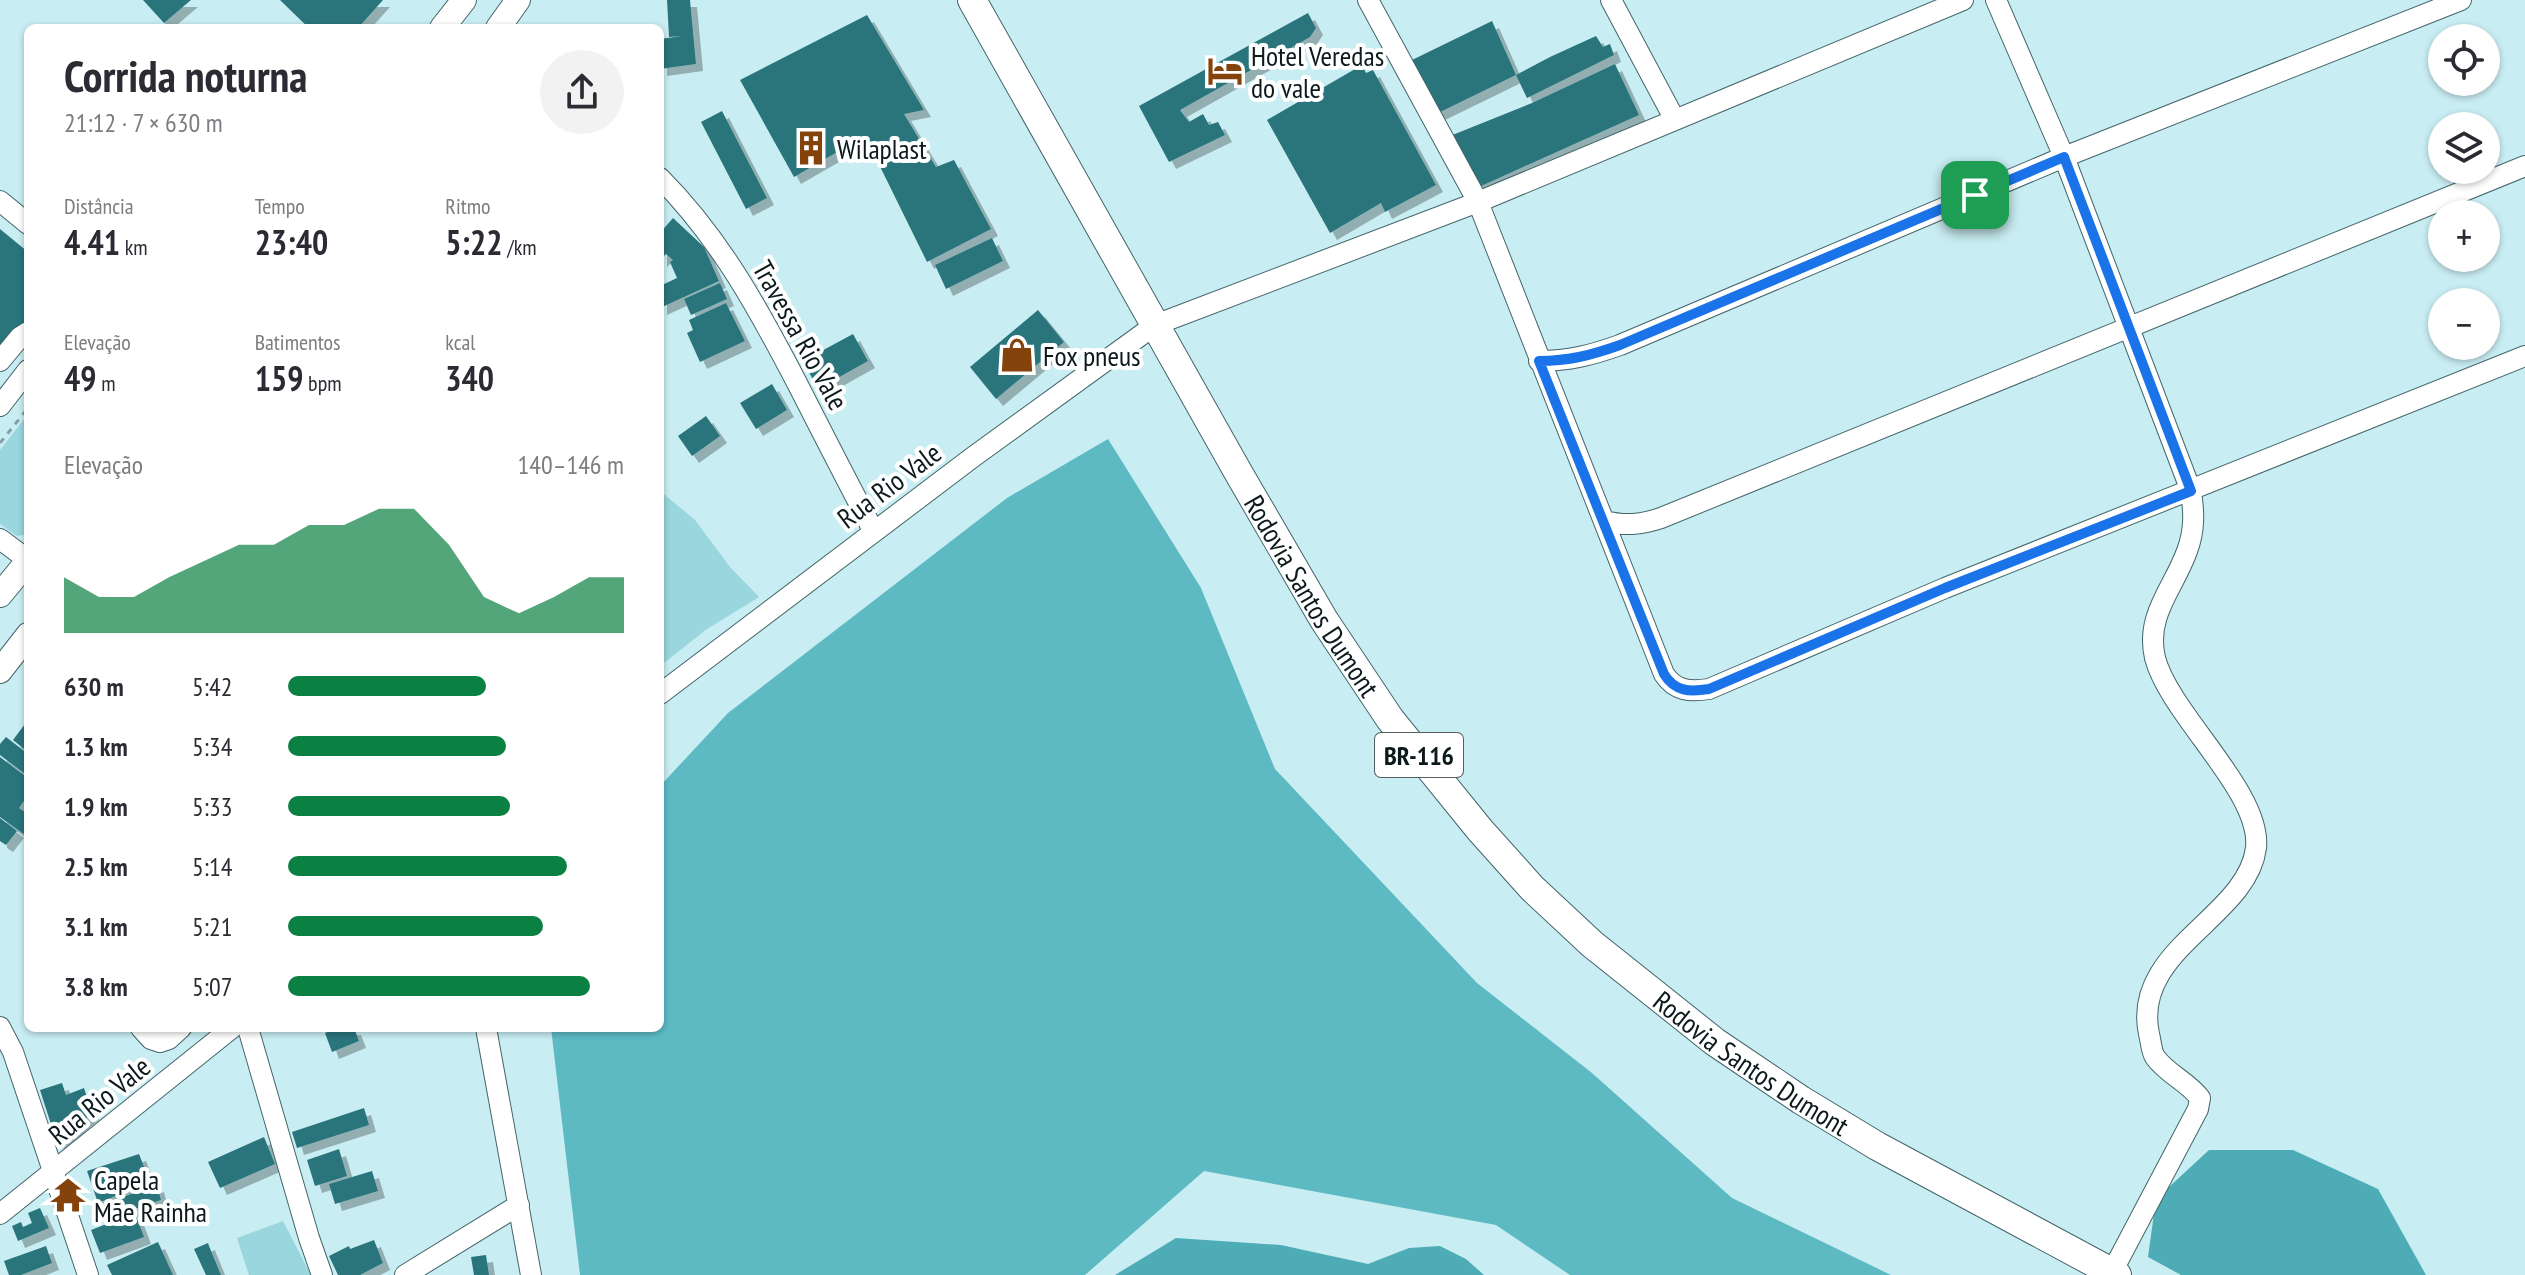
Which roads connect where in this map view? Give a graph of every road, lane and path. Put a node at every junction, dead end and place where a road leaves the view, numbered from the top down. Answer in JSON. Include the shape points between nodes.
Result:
{"nodes":[{"id":1,"x":464,"y":0,"type":"edge"},
{"id":2,"x":518,"y":0,"type":"edge"},
{"id":3,"x":972,"y":0,"type":"edge"},
{"id":4,"x":1368,"y":0,"type":"edge"},
{"id":5,"x":1611,"y":0,"type":"edge"},
{"id":6,"x":1963,"y":0,"type":"edge"},
{"id":7,"x":1996,"y":0,"type":"edge"},
{"id":8,"x":2461,"y":0,"type":"edge"},
{"id":9,"x":445,"y":24,"type":"edge"},
{"id":10,"x":504,"y":24,"type":"edge"},
{"id":11,"x":1675,"y":120,"type":"junction"},
{"id":12,"x":2064,"y":157,"type":"junction"},
{"id":13,"x":2525,"y":166,"type":"edge"},
{"id":14,"x":664,"y":182,"type":"edge"},
{"id":15,"x":0,"y":201,"type":"edge"},
{"id":16,"x":1478,"y":202,"type":"junction"},
{"id":17,"x":24,"y":221,"type":"edge"},
{"id":18,"x":1155,"y":325,"type":"junction"},
{"id":19,"x":2127,"y":326,"type":"junction"},
{"id":20,"x":24,"y":334,"type":"edge"},
{"id":21,"x":2525,"y":356,"type":"edge"},
{"id":22,"x":0,"y":361,"type":"edge"},
{"id":23,"x":1539,"y":361,"type":"junction"},
{"id":24,"x":24,"y":375,"type":"edge"},
{"id":25,"x":0,"y":406,"type":"edge"},
{"id":26,"x":24,"y":413,"type":"edge"},
{"id":27,"x":0,"y":443,"type":"edge"},
{"id":28,"x":2191,"y":491,"type":"junction"},
{"id":29,"x":1604,"y":521,"type":"junction"},
{"id":30,"x":874,"y":532,"type":"junction"},
{"id":31,"x":0,"y":539,"type":"edge"},
{"id":32,"x":24,"y":558,"type":"edge"},
{"id":33,"x":24,"y":566,"type":"edge"},
{"id":34,"x":0,"y":595,"type":"edge"},
{"id":35,"x":24,"y":640,"type":"edge"},
{"id":36,"x":0,"y":671,"type":"edge"},
{"id":37,"x":664,"y":691,"type":"edge"},
{"id":38,"x":0,"y":1027,"type":"edge"},
{"id":39,"x":145,"y":1032,"type":"edge"},
{"id":40,"x":177,"y":1032,"type":"edge"},
{"id":41,"x":227,"y":1032,"type":"edge"},
{"id":42,"x":249,"y":1032,"type":"edge"},
{"id":43,"x":487,"y":1032,"type":"edge"},
{"id":44,"x":52,"y":1174,"type":"junction"},
{"id":45,"x":519,"y":1205,"type":"junction"},
{"id":46,"x":0,"y":1214,"type":"edge"},
{"id":47,"x":2114,"y":1273,"type":"edge"},
{"id":48,"x":88,"y":1275,"type":"edge"},
{"id":49,"x":322,"y":1275,"type":"edge"},
{"id":50,"x":405,"y":1275,"type":"edge"},
{"id":51,"x":531,"y":1275,"type":"edge"}],
"edges":[{"from":1,"to":9,"type":"main road"},
{"from":2,"to":10,"type":"main road"},
{"from":3,"to":18,"type":"highway","name":"Rodovia Santos Dumont","number":"BR-116"},
{"from":4,"to":16,"type":"street"},
{"from":5,"to":11,"type":"street"},
{"from":6,"to":11,"type":"street","name":"Rua Rio Vale"},
{"from":7,"to":12,"type":"street"},
{"from":8,"to":12,"type":"street"},
{"from":11,"to":16,"type":"street","name":"Rua Rio Vale"},
{"from":12,"to":19,"type":"street"},
{"from":12,"to":23,"type":"street","via":[[1620,345],[1588,357]]},
{"from":13,"to":19,"type":"street"},
{"from":14,"to":30,"type":"street","name":"Travessa Rio Vale","via":[[722,252],[756,305]]},
{"from":15,"to":17,"type":"street"},
{"from":16,"to":18,"type":"street","name":"Rua Rio Vale"},
{"from":16,"to":23,"type":"street"},
{"from":18,"to":30,"type":"street","name":"Rua Rio Vale"},
{"from":18,"to":47,"type":"highway","name":"Rodovia Santos Dumont","number":"BR-116","via":[[1324,620],[1390,719],[1532,888],[1592,944],[1752,1067],[1877,1146]]},
{"from":19,"to":28,"type":"street"},
{"from":19,"to":29,"type":"street","via":[[1661,518],[1640,525]]},
{"from":20,"to":22,"type":"street"},
{"from":21,"to":28,"type":"street"},
{"from":23,"to":29,"type":"street"},
{"from":24,"to":25,"type":"street"},
{"from":26,"to":27,"type":"path"},
{"from":28,"to":29,"type":"street","via":[[1709,689],[1693,691],[1671,685],[1664,674]]},
{"from":28,"to":47,"type":"street","via":[[2195,513],[2187,551],[2152,628],[2156,660],[2249,810],[2256,846],[2236,891],[2183,943],[2150,994],[2146,1020],[2154,1055],[2200,1098]]},
{"from":30,"to":37,"type":"street","name":"Rua Rio Vale"},
{"from":31,"to":32,"type":"street"},
{"from":33,"to":34,"type":"main road"},
{"from":35,"to":36,"type":"main road"},
{"from":38,"to":44,"type":"street"},
{"from":39,"to":40,"type":"street","via":[[160,1042]]},
{"from":41,"to":44,"type":"street","name":"Rua Rio Vale"},
{"from":42,"to":49,"type":"street"},
{"from":43,"to":45,"type":"street"},
{"from":44,"to":46,"type":"street","name":"Rua Rio Vale"},
{"from":44,"to":48,"type":"street"},
{"from":45,"to":50,"type":"street"},
{"from":45,"to":51,"type":"street"}]}
